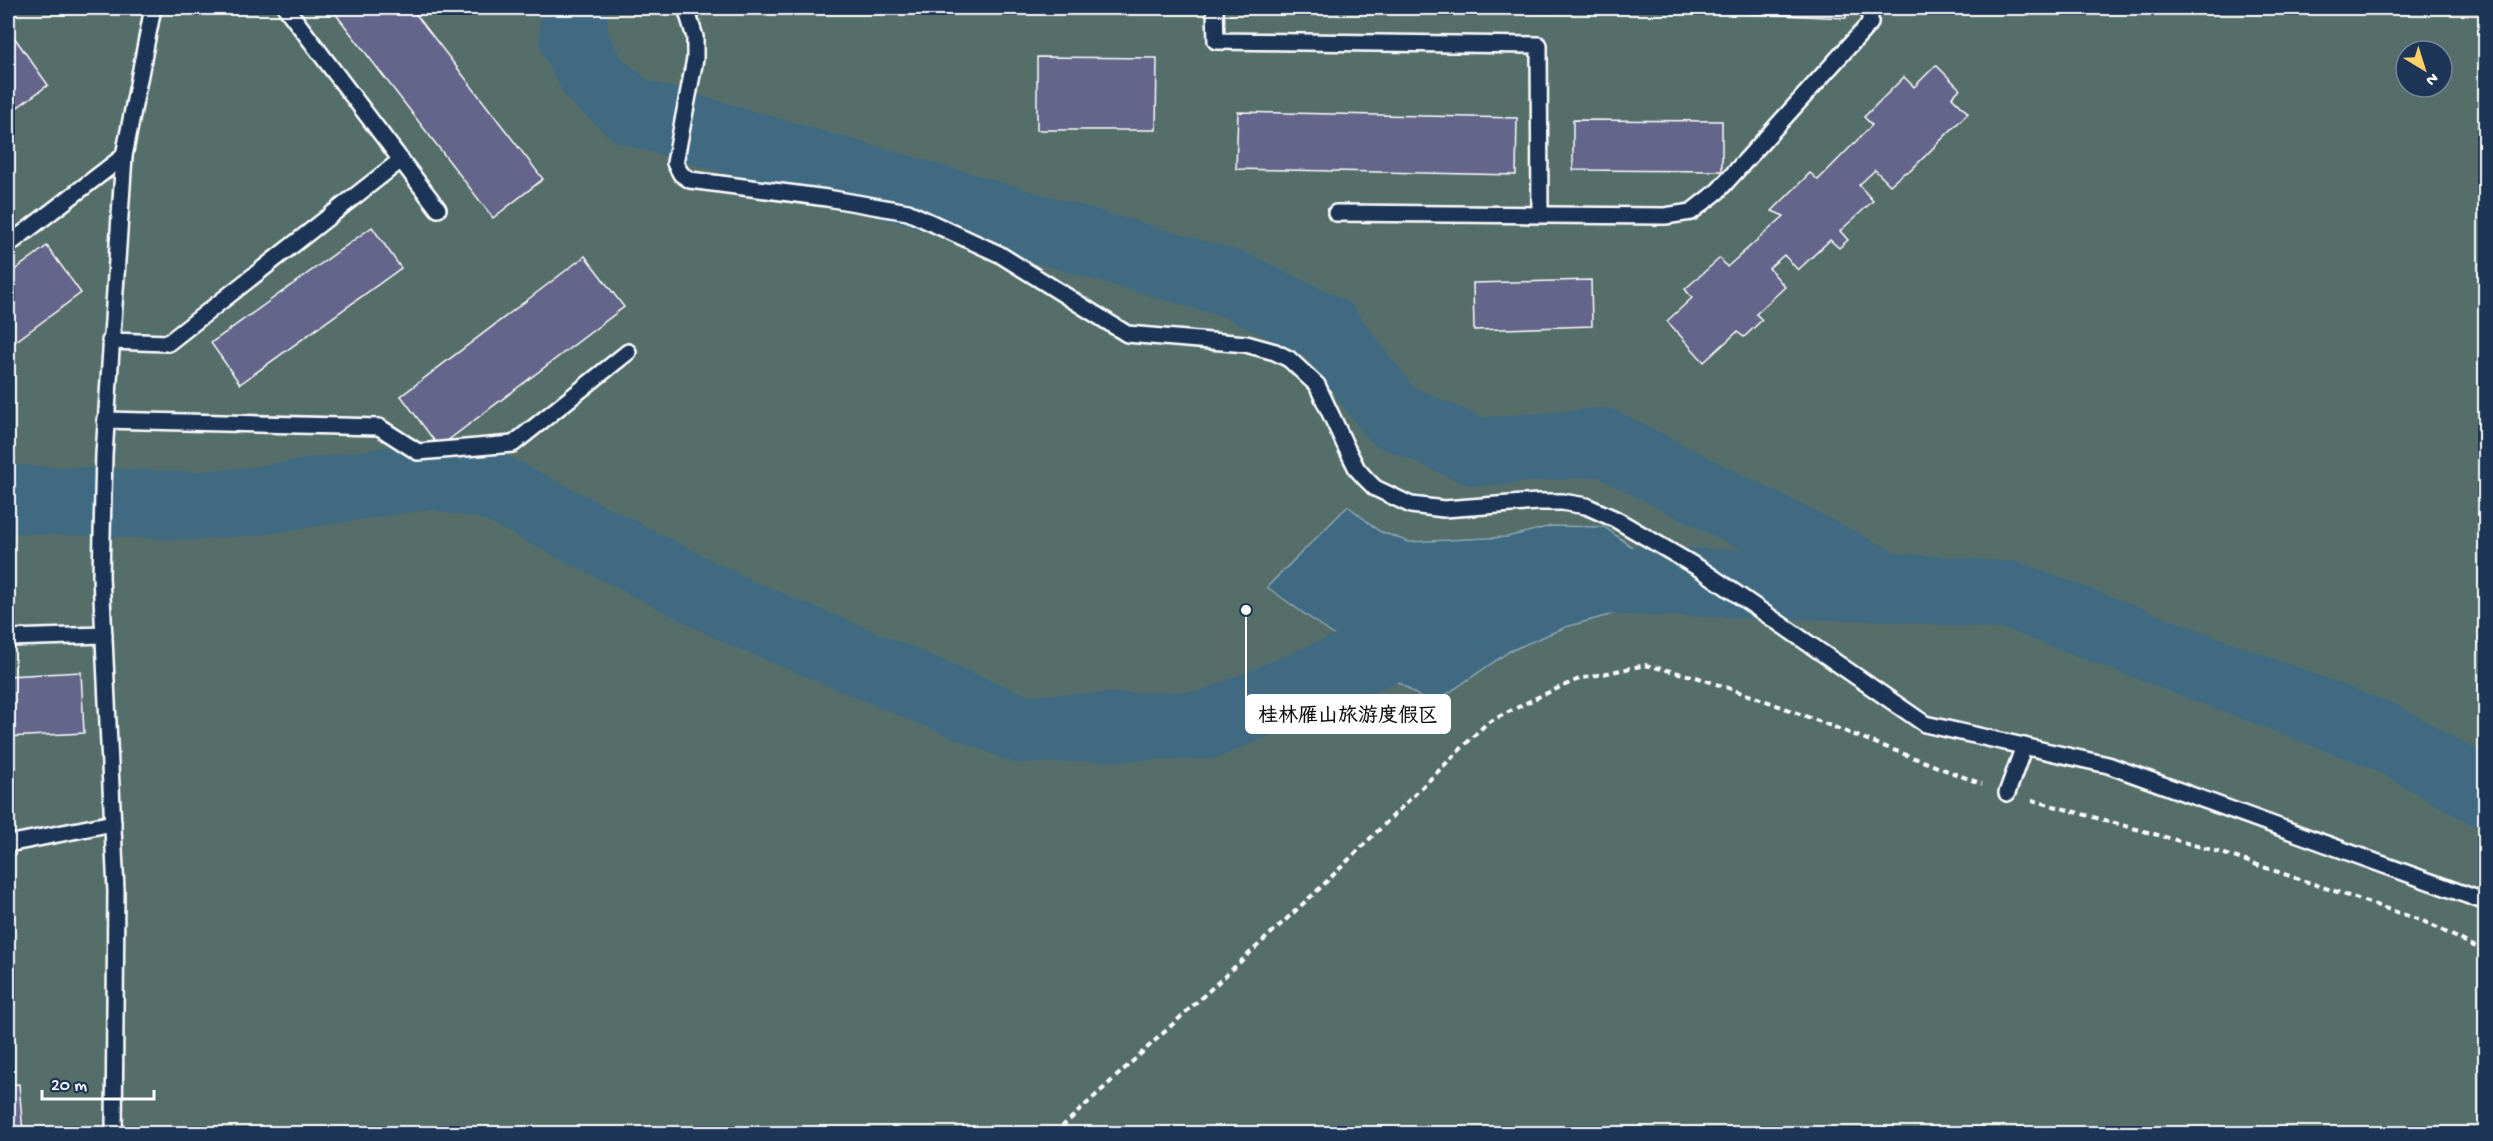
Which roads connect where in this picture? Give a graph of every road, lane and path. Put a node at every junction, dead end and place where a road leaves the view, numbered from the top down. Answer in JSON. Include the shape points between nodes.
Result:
{"nodes":[{"id":1,"x":153,"y":8,"type":"edge"},
{"id":2,"x":286,"y":8,"type":"edge"},
{"id":3,"x":686,"y":8,"type":"edge"},
{"id":4,"x":1215,"y":8,"type":"edge"},
{"id":5,"x":1870,"y":8,"type":"edge"},
{"id":6,"x":124,"y":156,"type":"junction"},
{"id":7,"x":401,"y":160,"type":"junction"},
{"id":8,"x":438,"y":209,"type":"dead end"},
{"id":9,"x":1336,"y":213,"type":"dead end"},
{"id":10,"x":1540,"y":214,"type":"junction"},
{"id":11,"x":8,"y":245,"type":"edge"},
{"id":12,"x":110,"y":341,"type":"junction"},
{"id":13,"x":628,"y":352,"type":"dead end"},
{"id":14,"x":105,"y":420,"type":"junction"},
{"id":15,"x":104,"y":635,"type":"junction"},
{"id":16,"x":8,"y":638,"type":"edge"},
{"id":17,"x":2024,"y":746,"type":"junction"},
{"id":18,"x":2007,"y":793,"type":"junction"},
{"id":19,"x":112,"y":823,"type":"junction"},
{"id":20,"x":8,"y":844,"type":"edge"},
{"id":21,"x":2486,"y":902,"type":"edge"},
{"id":22,"x":2486,"y":952,"type":"edge"},
{"id":23,"x":114,"y":1134,"type":"edge"},
{"id":24,"x":1054,"y":1134,"type":"edge"}],
"edges":[{"from":1,"to":6,"type":"lane"},
{"from":2,"to":7,"type":"lane"},
{"from":3,"to":17,"type":"lane","via":[[695,37],[695,59],[675,163],[684,177],[695,182],[908,212],[999,254],[1127,334],[1246,344],[1275,352],[1317,385],[1357,469],[1376,488],[1412,505],[1444,509],[1538,502],[1586,506],[1702,570],[1925,724]]},
{"from":4,"to":10,"type":"lane","via":[[1216,41],[1539,45]]},
{"from":5,"to":10,"type":"lane","via":[[1870,23],[1718,191],[1695,210],[1665,216]]},
{"from":6,"to":11,"type":"lane"},
{"from":6,"to":12,"type":"lane"},
{"from":7,"to":8,"type":"lane"},
{"from":7,"to":12,"type":"lane","via":[[168,343]]},
{"from":9,"to":10,"type":"lane"},
{"from":12,"to":14,"type":"lane"},
{"from":13,"to":14,"type":"lane","via":[[513,444],[418,452],[378,427]]},
{"from":14,"to":15,"type":"lane","via":[[101,576]]},
{"from":15,"to":16,"type":"lane"},
{"from":15,"to":19,"type":"lane"},
{"from":17,"to":18,"type":"lane"},
{"from":17,"to":21,"type":"lane","via":[[2108,765]]},
{"from":18,"to":22,"type":"path","via":[[2219,852],[2423,921]]},
{"from":18,"to":24,"type":"path","via":[[1696,677],[1645,665],[1579,679],[1487,723],[1319,889]]},
{"from":19,"to":20,"type":"lane"},
{"from":19,"to":23,"type":"lane","via":[[116,891]]}]}
